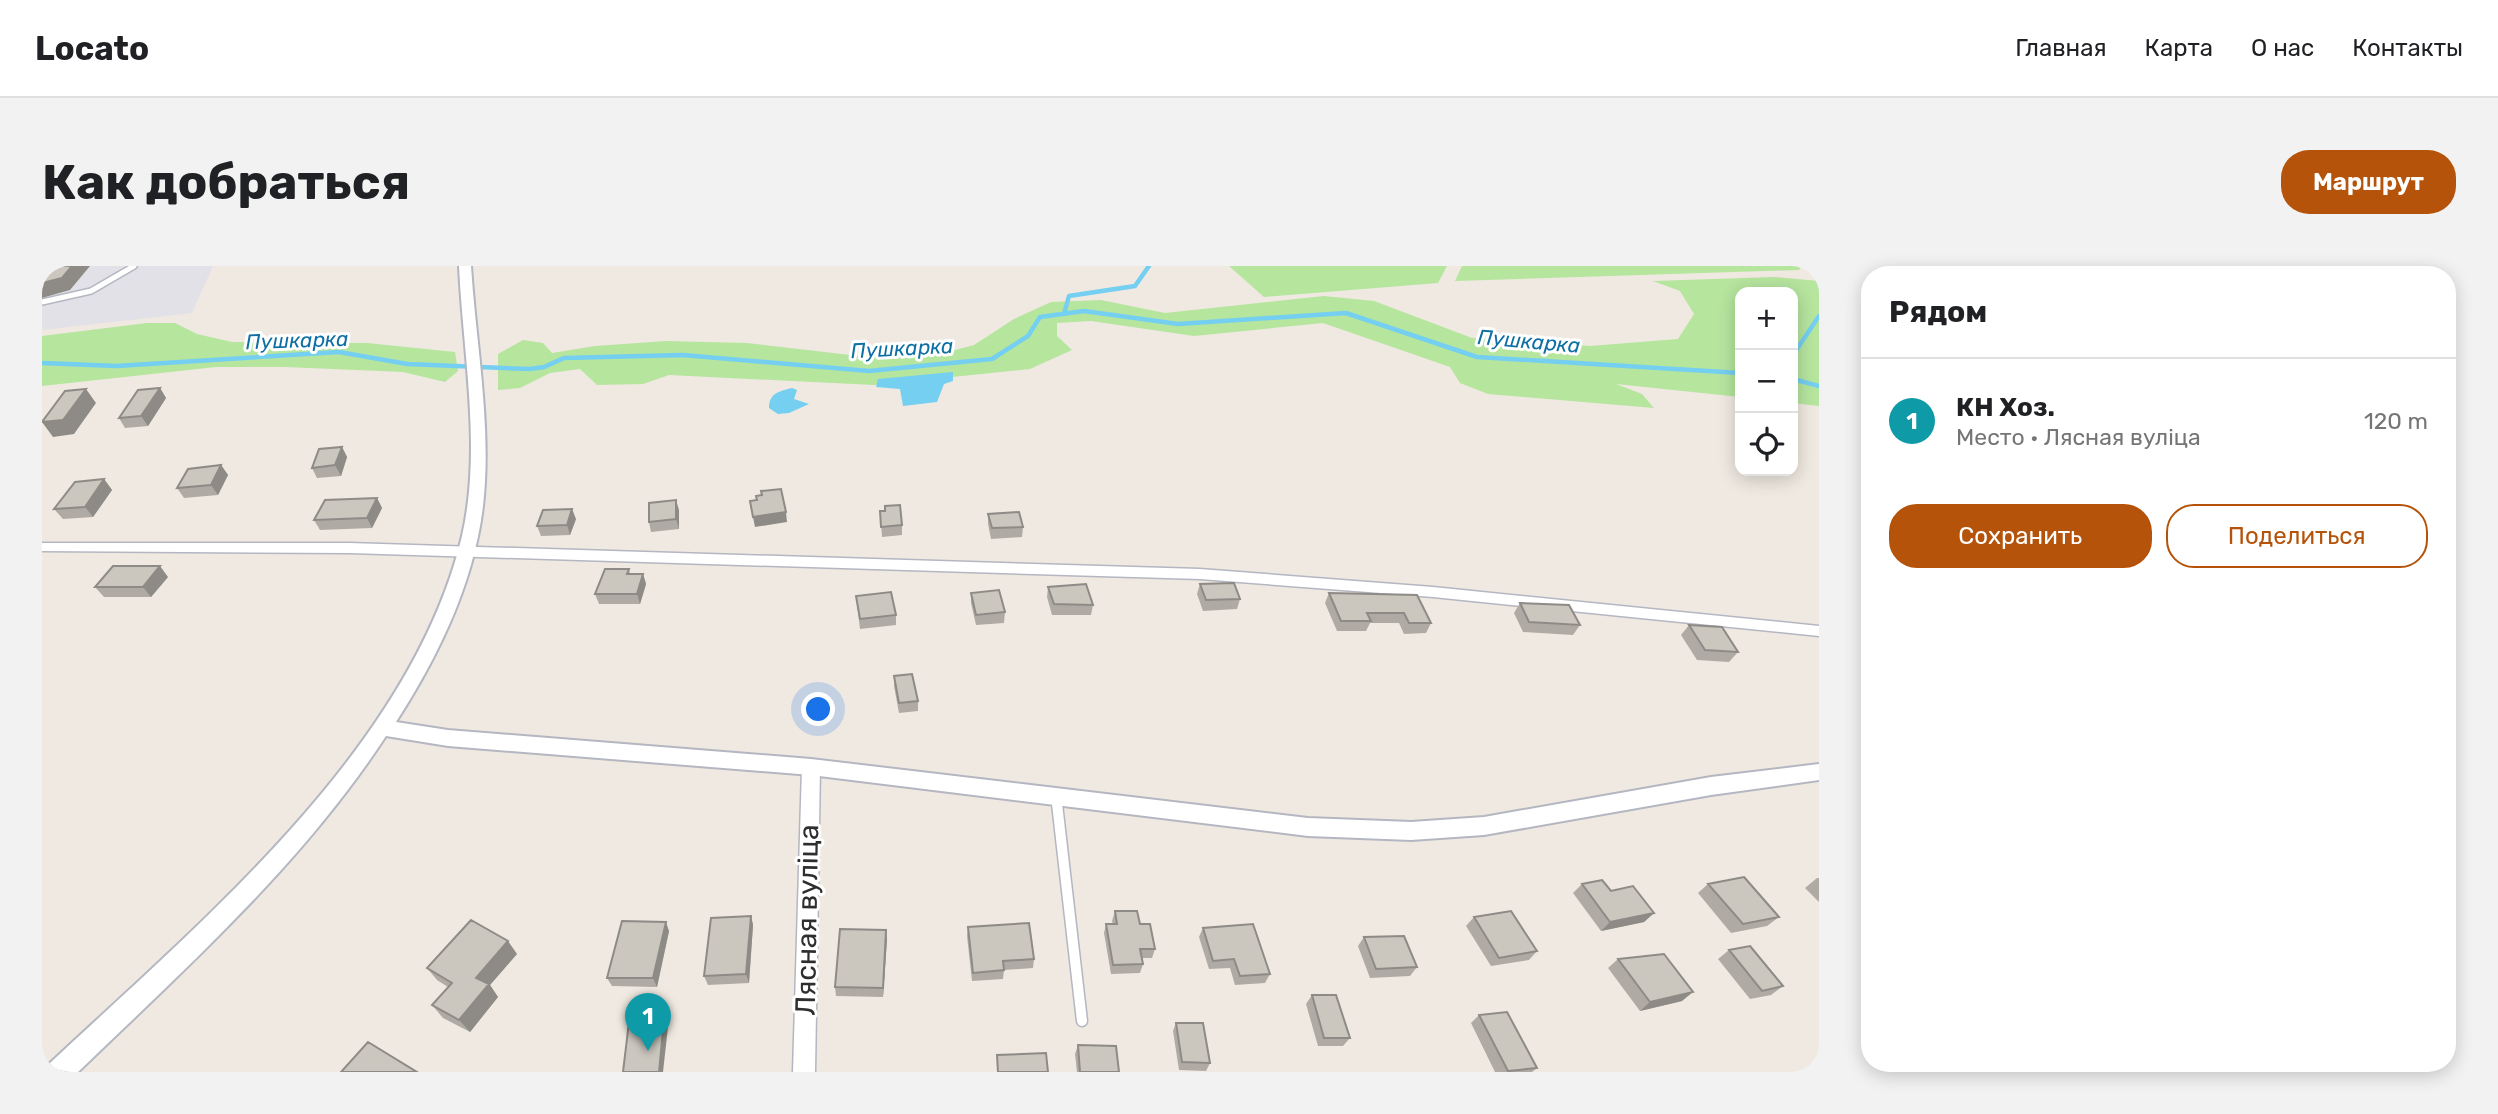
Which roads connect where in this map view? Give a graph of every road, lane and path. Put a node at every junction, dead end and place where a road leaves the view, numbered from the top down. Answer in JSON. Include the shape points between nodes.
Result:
{"nodes":[{"id":1,"x":134,"y":266,"type":"edge"},
{"id":2,"x":465,"y":266,"type":"edge"},
{"id":3,"x":42,"y":302,"type":"edge"},
{"id":4,"x":42,"y":547,"type":"edge"},
{"id":5,"x":466,"y":552,"type":"junction"},
{"id":6,"x":1819,"y":631,"type":"edge"},
{"id":7,"x":380,"y":727,"type":"junction"},
{"id":8,"x":811,"y":767,"type":"junction"},
{"id":9,"x":1819,"y":772,"type":"edge"},
{"id":10,"x":1056,"y":795,"type":"junction"},
{"id":11,"x":1082,"y":1021,"type":"dead end"},
{"id":12,"x":59,"y":1072,"type":"edge"},
{"id":13,"x":804,"y":1072,"type":"edge"}],
"edges":[{"from":1,"to":3,"type":"lane","via":[[101,289]]},
{"from":2,"to":5,"type":"street","via":[[474,509]]},
{"from":4,"to":5,"type":"street","via":[[207,545]]},
{"from":5,"to":6,"type":"street","via":[[1304,580]]},
{"from":5,"to":7,"type":"street","via":[[438,628]]},
{"from":7,"to":8,"type":"street","via":[[447,738]]},
{"from":7,"to":12,"type":"street","via":[[328,801],[267,868]]},
{"from":8,"to":10,"type":"street"},
{"from":8,"to":13,"type":"street","name":"Лясная вуліца"},
{"from":9,"to":10,"type":"street","via":[[1484,826],[1411,831],[1308,827]]},
{"from":10,"to":11,"type":"lane"}]}
